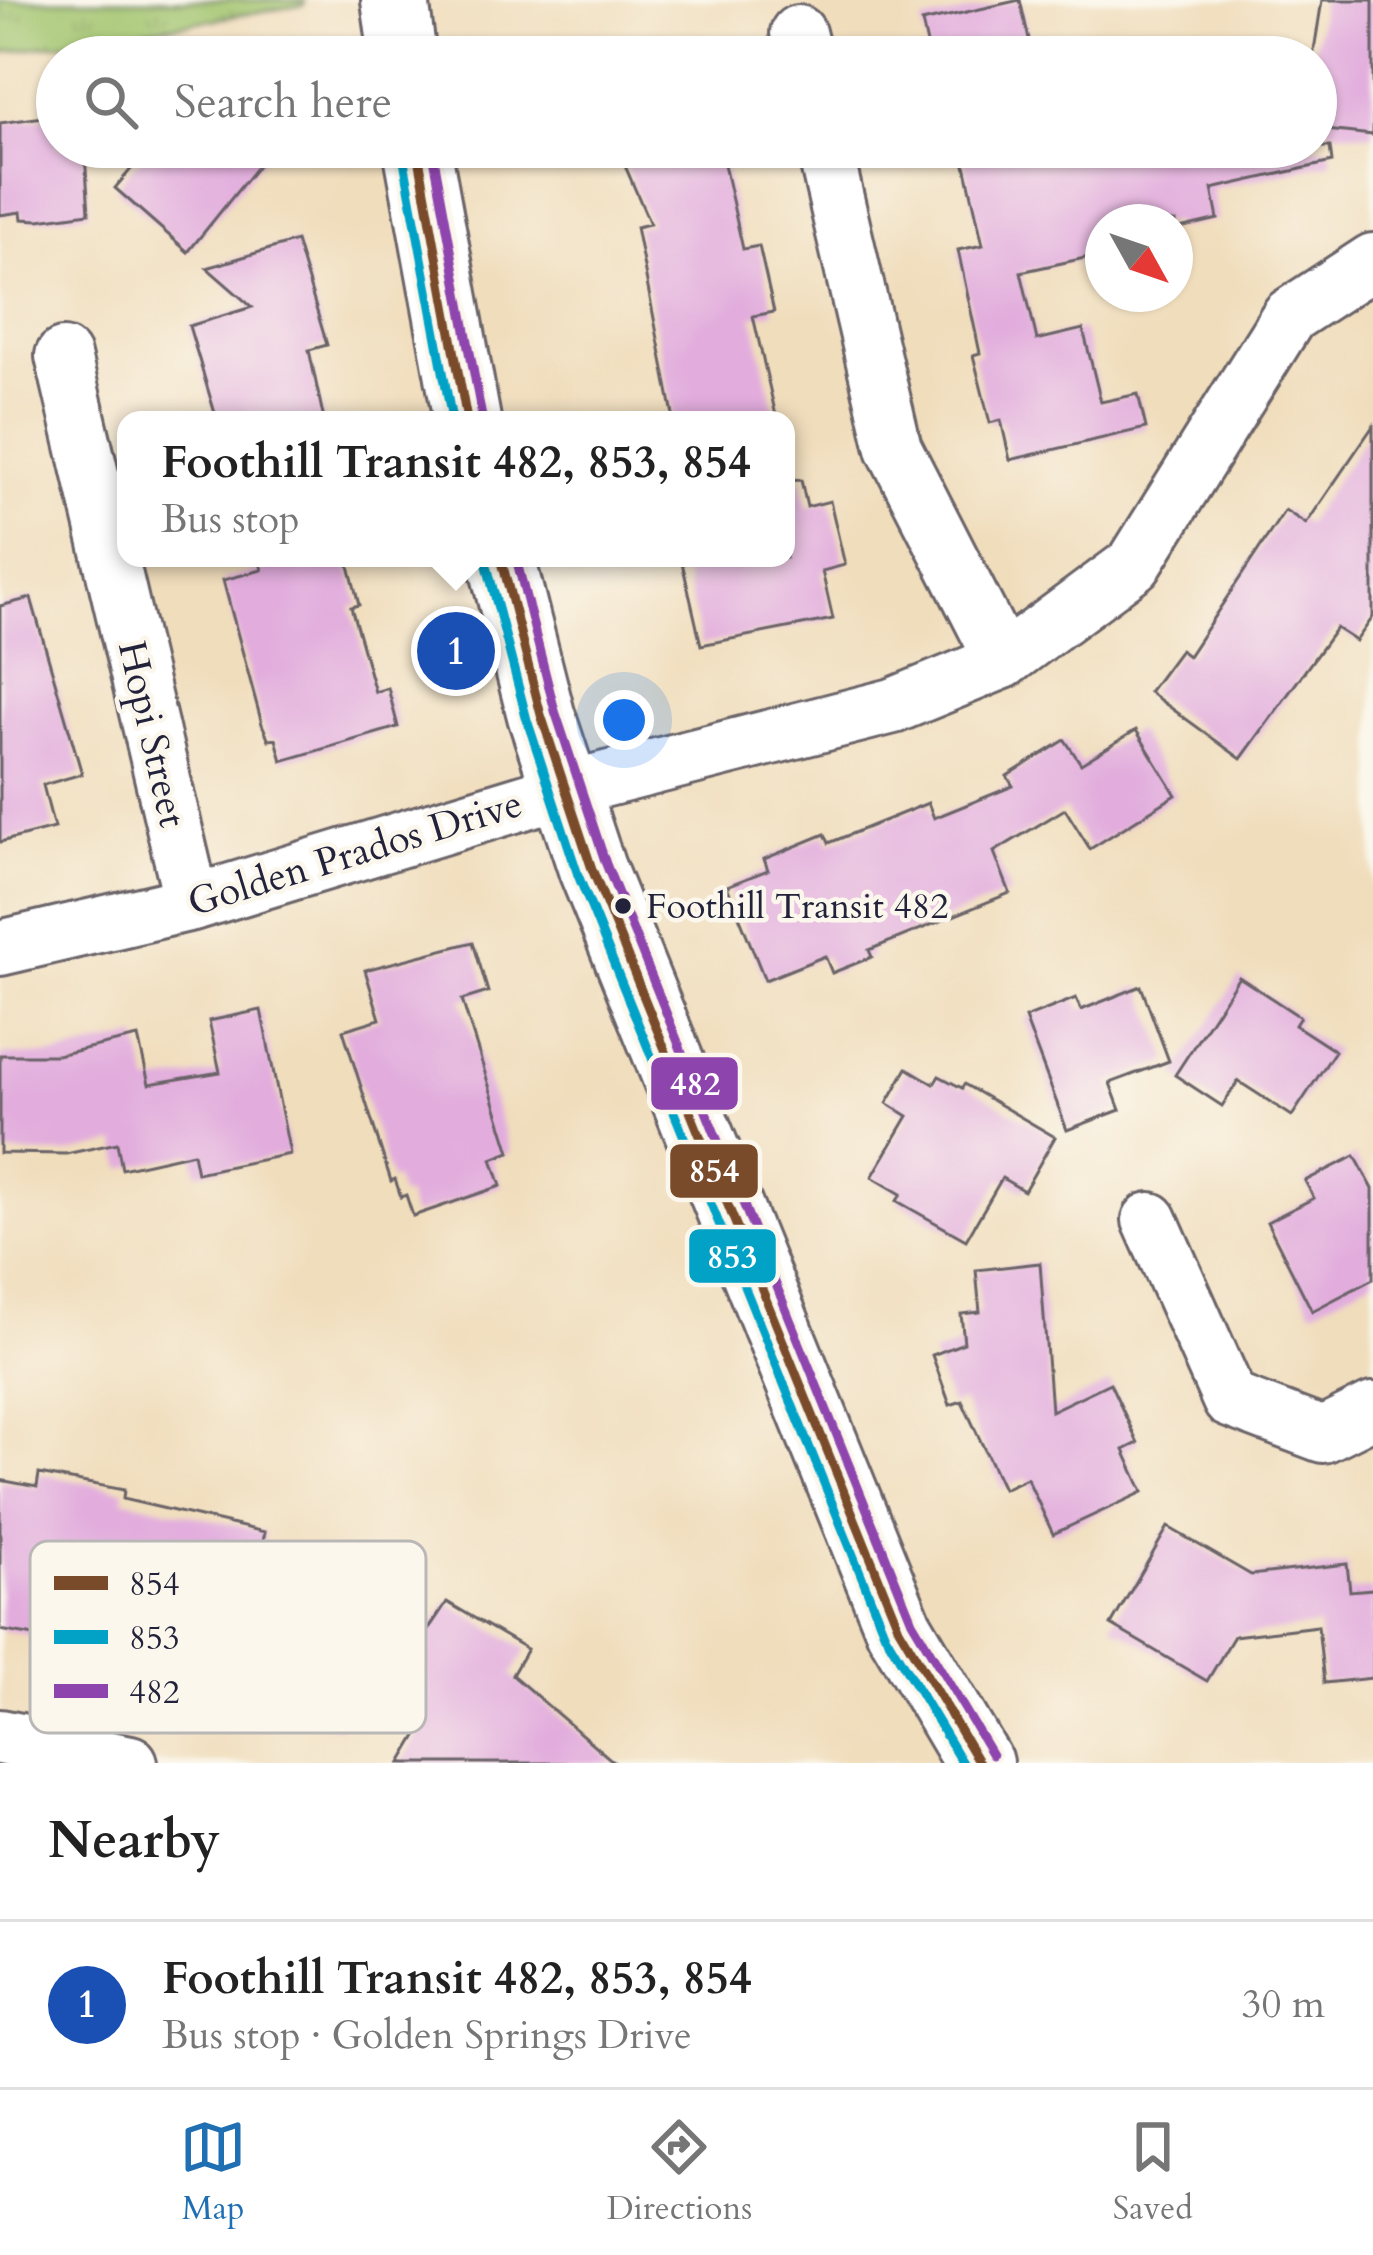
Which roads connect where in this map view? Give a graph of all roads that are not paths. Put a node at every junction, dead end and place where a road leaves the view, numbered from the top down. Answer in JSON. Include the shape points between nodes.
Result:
{"nodes":[{"id":1,"x":395,"y":0,"type":"edge"},
{"id":2,"x":400,"y":36,"type":"edge"},
{"id":3,"x":421,"y":168,"type":"edge"},
{"id":4,"x":829,"y":168,"type":"edge"},
{"id":5,"x":1373,"y":261,"type":"edge"},
{"id":6,"x":63,"y":356,"type":"dead end"},
{"id":7,"x":465,"y":411,"type":"edge"},
{"id":8,"x":503,"y":567,"type":"edge"},
{"id":9,"x":1004,"y":662,"type":"junction"},
{"id":10,"x":563,"y":790,"type":"junction"},
{"id":11,"x":192,"y":903,"type":"junction"},
{"id":12,"x":0,"y":948,"type":"edge"},
{"id":13,"x":1150,"y":1220,"type":"dead end"},
{"id":14,"x":1373,"y":1410,"type":"edge"},
{"id":15,"x":0,"y":1737,"type":"edge"},
{"id":16,"x":121,"y":1762,"type":"edge"},
{"id":17,"x":979,"y":1763,"type":"edge"}],
"edges":[{"from":1,"to":2,"type":"main road"},
{"from":3,"to":7,"type":"main road"},
{"from":4,"to":9,"type":"street","via":[[894,448]]},
{"from":5,"to":9,"type":"street","name":"Golden Prados Drive","via":[[1289,316],[1134,564]]},
{"from":6,"to":11,"type":"street","name":"Hopi Street"},
{"from":8,"to":10,"type":"main road"},
{"from":9,"to":10,"type":"street","name":"Golden Prados Drive","via":[[892,706]]},
{"from":10,"to":11,"type":"street","name":"Golden Prados Drive"},
{"from":10,"to":17,"type":"main road","via":[[899,1628]]},
{"from":11,"to":12,"type":"street","name":"Golden Prados Drive"},
{"from":13,"to":14,"type":"street","via":[[1230,1400],[1323,1435]]},
{"from":15,"to":16,"type":"street"}]}
